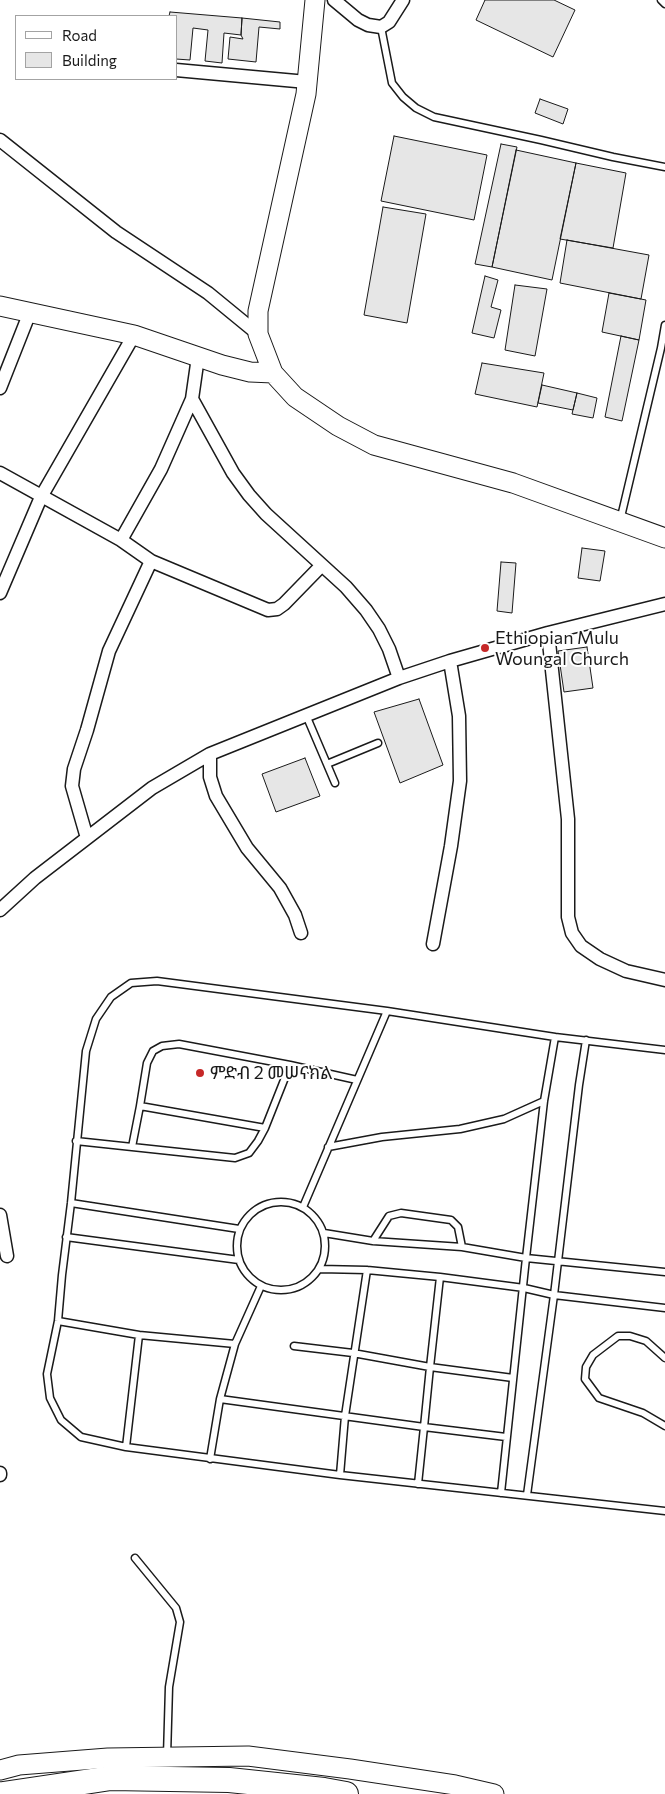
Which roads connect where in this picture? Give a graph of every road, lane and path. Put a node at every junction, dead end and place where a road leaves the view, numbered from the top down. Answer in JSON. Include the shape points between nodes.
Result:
{"nodes":[{"id":1,"x":315,"y":0,"type":"edge"},
{"id":2,"x":334,"y":0,"type":"edge"},
{"id":3,"x":403,"y":0,"type":"edge"},
{"id":4,"x":661,"y":0,"type":"edge"},
{"id":5,"x":665,"y":4,"type":"edge"},
{"id":6,"x":381,"y":27,"type":"junction"},
{"id":7,"x":178,"y":70,"type":"edge"},
{"id":8,"x":307,"y":82,"type":"junction"},
{"id":9,"x":0,"y":140,"type":"edge"},
{"id":10,"x":665,"y":167,"type":"edge"},
{"id":11,"x":0,"y":306,"type":"edge"},
{"id":12,"x":30,"y":312,"type":"junction"},
{"id":13,"x":665,"y":325,"type":"edge"},
{"id":14,"x":258,"y":334,"type":"junction"},
{"id":15,"x":134,"y":335,"type":"junction"},
{"id":16,"x":198,"y":357,"type":"junction"},
{"id":17,"x":273,"y":373,"type":"junction"},
{"id":18,"x":0,"y":388,"type":"edge"},
{"id":19,"x":192,"y":399,"type":"junction"},
{"id":20,"x":0,"y":473,"type":"edge"},
{"id":21,"x":41,"y":497,"type":"junction"},
{"id":22,"x":620,"y":522,"type":"junction"},
{"id":23,"x":665,"y":538,"type":"edge"},
{"id":24,"x":120,"y":540,"type":"junction"},
{"id":25,"x":151,"y":561,"type":"junction"},
{"id":26,"x":322,"y":565,"type":"junction"},
{"id":27,"x":0,"y":593,"type":"edge"},
{"id":28,"x":665,"y":604,"type":"edge"},
{"id":29,"x":548,"y":633,"type":"junction"},
{"id":30,"x":450,"y":660,"type":"junction"},
{"id":31,"x":399,"y":678,"type":"junction"},
{"id":32,"x":306,"y":715,"type":"junction"},
{"id":33,"x":378,"y":743,"type":"dead end"},
{"id":34,"x":210,"y":754,"type":"junction"},
{"id":35,"x":327,"y":764,"type":"junction"},
{"id":36,"x":335,"y":783,"type":"dead end"},
{"id":37,"x":87,"y":838,"type":"junction"},
{"id":38,"x":1,"y":912,"type":"edge"},
{"id":39,"x":301,"y":933,"type":"dead end"},
{"id":40,"x":433,"y":944,"type":"dead end"},
{"id":41,"x":665,"y":980,"type":"edge"},
{"id":42,"x":387,"y":1011,"type":"junction"},
{"id":43,"x":554,"y":1037,"type":"junction"},
{"id":44,"x":586,"y":1040,"type":"junction"},
{"id":45,"x":665,"y":1050,"type":"edge"},
{"id":46,"x":290,"y":1065,"type":"junction"},
{"id":47,"x":357,"y":1080,"type":"junction"},
{"id":48,"x":544,"y":1101,"type":"junction"},
{"id":49,"x":140,"y":1106,"type":"junction"},
{"id":50,"x":265,"y":1128,"type":"junction"},
{"id":51,"x":76,"y":1141,"type":"junction"},
{"id":52,"x":132,"y":1146,"type":"junction"},
{"id":53,"x":328,"y":1147,"type":"junction"},
{"id":54,"x":71,"y":1203,"type":"junction"},
{"id":55,"x":304,"y":1207,"type":"junction"},
{"id":56,"x":0,"y":1215,"type":"edge"},
{"id":57,"x":239,"y":1228,"type":"junction"},
{"id":58,"x":324,"y":1233,"type":"junction"},
{"id":59,"x":66,"y":1237,"type":"junction"},
{"id":60,"x":373,"y":1241,"type":"junction"},
{"id":61,"x":462,"y":1247,"type":"junction"},
{"id":62,"x":7,"y":1256,"type":"dead end"},
{"id":63,"x":526,"y":1258,"type":"junction"},
{"id":64,"x":238,"y":1260,"type":"junction"},
{"id":65,"x":558,"y":1261,"type":"junction"},
{"id":66,"x":320,"y":1269,"type":"junction"},
{"id":67,"x":367,"y":1270,"type":"junction"},
{"id":68,"x":665,"y":1272,"type":"edge"},
{"id":69,"x":440,"y":1277,"type":"junction"},
{"id":70,"x":261,"y":1286,"type":"junction"},
{"id":71,"x":524,"y":1288,"type":"junction"},
{"id":72,"x":554,"y":1295,"type":"junction"},
{"id":73,"x":665,"y":1308,"type":"edge"},
{"id":74,"x":58,"y":1321,"type":"junction"},
{"id":75,"x":139,"y":1335,"type":"junction"},
{"id":76,"x":235,"y":1344,"type":"junction"},
{"id":77,"x":294,"y":1346,"type":"dead end"},
{"id":78,"x":354,"y":1353,"type":"junction"},
{"id":79,"x":665,"y":1358,"type":"edge"},
{"id":80,"x":430,"y":1367,"type":"junction"},
{"id":81,"x":513,"y":1378,"type":"junction"},
{"id":82,"x":220,"y":1399,"type":"junction"},
{"id":83,"x":345,"y":1416,"type":"junction"},
{"id":84,"x":424,"y":1426,"type":"junction"},
{"id":85,"x":665,"y":1426,"type":"edge"},
{"id":86,"x":506,"y":1437,"type":"junction"},
{"id":87,"x":126,"y":1447,"type":"junction"},
{"id":88,"x":210,"y":1459,"type":"junction"},
{"id":89,"x":340,"y":1475,"type":"junction"},
{"id":90,"x":418,"y":1484,"type":"junction"},
{"id":91,"x":501,"y":1493,"type":"junction"},
{"id":92,"x":527,"y":1495,"type":"junction"},
{"id":93,"x":665,"y":1511,"type":"edge"},
{"id":94,"x":135,"y":1558,"type":"dead end"},
{"id":95,"x":167,"y":1758,"type":"junction"},
{"id":96,"x":0,"y":1770,"type":"edge"},
{"id":97,"x":3,"y":1794,"type":"edge"},
{"id":98,"x":346,"y":1794,"type":"edge"},
{"id":99,"x":494,"y":1794,"type":"edge"}],
"edges":[{"from":1,"to":8,"type":"street"},
{"from":2,"to":6,"type":"street","via":[[358,20]]},
{"from":3,"to":6,"type":"street","via":[[389,22]]},
{"from":4,"to":5,"type":"lane"},
{"from":6,"to":10,"type":"lane","via":[[392,83],[403,97],[434,117]]},
{"from":7,"to":8,"type":"street"},
{"from":8,"to":14,"type":"street","via":[[258,311]]},
{"from":9,"to":14,"type":"street","via":[[116,232],[208,293]]},
{"from":11,"to":12,"type":"street"},
{"from":12,"to":15,"type":"street"},
{"from":12,"to":18,"type":"street"},
{"from":13,"to":22,"type":"lane"},
{"from":14,"to":17,"type":"street"},
{"from":15,"to":16,"type":"street"},
{"from":15,"to":21,"type":"street"},
{"from":16,"to":17,"type":"street","via":[[250,372]]},
{"from":16,"to":19,"type":"street"},
{"from":17,"to":22,"type":"street","via":[[295,397],[374,445],[513,483]]},
{"from":19,"to":24,"type":"street","via":[[161,469]]},
{"from":19,"to":26,"type":"street","via":[[233,473],[249,495]]},
{"from":20,"to":21,"type":"street"},
{"from":21,"to":24,"type":"street"},
{"from":21,"to":27,"type":"street"},
{"from":22,"to":23,"type":"street"},
{"from":24,"to":25,"type":"street"},
{"from":25,"to":26,"type":"street","via":[[268,610],[284,604]]},
{"from":25,"to":37,"type":"street","via":[[109,651],[74,769],[72,786]]},
{"from":26,"to":31,"type":"street","via":[[346,586],[380,629]]},
{"from":28,"to":29,"type":"street"},
{"from":29,"to":30,"type":"street"},
{"from":29,"to":41,"type":"street","via":[[568,819],[568,917],[572,933],[581,946],[600,959],[626,971]]},
{"from":30,"to":31,"type":"street"},
{"from":30,"to":40,"type":"street","via":[[459,716],[460,781]]},
{"from":31,"to":32,"type":"street"},
{"from":32,"to":34,"type":"street"},
{"from":32,"to":35,"type":"lane"},
{"from":33,"to":35,"type":"lane"},
{"from":34,"to":37,"type":"street","via":[[152,788]]},
{"from":34,"to":39,"type":"street","via":[[210,777],[216,796],[247,848],[280,888]]},
{"from":35,"to":36,"type":"lane"},
{"from":37,"to":38,"type":"street","via":[[35,878]]},
{"from":42,"to":43,"type":"lane"},
{"from":42,"to":47,"type":"lane"},
{"from":42,"to":51,"type":"lane","via":[[157,980],[131,983],[111,997],[96,1018],[86,1051]]},
{"from":43,"to":44,"type":"lane"},
{"from":43,"to":48,"type":"lane"},
{"from":44,"to":45,"type":"lane"},
{"from":44,"to":65,"type":"lane"},
{"from":46,"to":47,"type":"lane"},
{"from":46,"to":49,"type":"lane","via":[[179,1044],[162,1046],[153,1051],[147,1063]]},
{"from":46,"to":50,"type":"lane"},
{"from":47,"to":53,"type":"lane"},
{"from":48,"to":53,"type":"lane","via":[[504,1119],[460,1129],[382,1137]]},
{"from":48,"to":63,"type":"lane"},
{"from":49,"to":50,"type":"lane"},
{"from":49,"to":52,"type":"lane"},
{"from":50,"to":52,"type":"lane","via":[[249,1153],[235,1158]]},
{"from":51,"to":52,"type":"lane"},
{"from":51,"to":54,"type":"lane"},
{"from":53,"to":55,"type":"lane"},
{"from":54,"to":57,"type":"lane"},
{"from":54,"to":59,"type":"lane"},
{"from":55,"to":57,"type":"lane","via":[[289,1202],[260,1206]]},
{"from":55,"to":58,"type":"lane","via":[[316,1218]]},
{"from":56,"to":62,"type":"street"},
{"from":57,"to":64,"type":"lane"},
{"from":58,"to":60,"type":"lane"},
{"from":58,"to":66,"type":"lane","via":[[326,1252]]},
{"from":59,"to":64,"type":"lane"},
{"from":59,"to":74,"type":"lane"},
{"from":60,"to":61,"type":"lane"},
{"from":60,"to":61,"type":"lane","via":[[389,1216],[400,1213],[451,1220],[458,1227]]},
{"from":61,"to":63,"type":"lane"},
{"from":63,"to":65,"type":"lane"},
{"from":63,"to":71,"type":"lane"},
{"from":64,"to":70,"type":"lane","via":[[247,1275]]},
{"from":65,"to":68,"type":"lane"},
{"from":65,"to":72,"type":"lane"},
{"from":66,"to":67,"type":"lane"},
{"from":66,"to":70,"type":"lane","via":[[309,1282],[294,1289],[277,1291]]},
{"from":67,"to":69,"type":"lane"},
{"from":67,"to":78,"type":"lane"},
{"from":69,"to":71,"type":"lane"},
{"from":69,"to":80,"type":"lane"},
{"from":70,"to":76,"type":"lane"},
{"from":71,"to":72,"type":"lane"},
{"from":71,"to":81,"type":"lane"},
{"from":72,"to":73,"type":"lane"},
{"from":72,"to":92,"type":"lane"},
{"from":74,"to":75,"type":"lane"},
{"from":74,"to":87,"type":"lane","via":[[47,1374],[50,1398],[61,1420],[81,1437]]},
{"from":75,"to":76,"type":"lane"},
{"from":75,"to":87,"type":"lane"},
{"from":76,"to":82,"type":"lane"},
{"from":77,"to":78,"type":"lane"},
{"from":78,"to":80,"type":"lane"},
{"from":78,"to":83,"type":"lane"},
{"from":79,"to":85,"type":"lane","via":[[646,1341],[618,1336],[593,1355],[586,1367],[585,1379],[599,1398]]},
{"from":80,"to":81,"type":"lane"},
{"from":80,"to":84,"type":"lane"},
{"from":81,"to":86,"type":"lane"},
{"from":82,"to":83,"type":"lane"},
{"from":82,"to":88,"type":"lane"},
{"from":83,"to":84,"type":"lane"},
{"from":83,"to":89,"type":"lane"},
{"from":84,"to":86,"type":"lane"},
{"from":84,"to":90,"type":"lane"},
{"from":86,"to":91,"type":"lane"},
{"from":87,"to":88,"type":"lane"},
{"from":88,"to":89,"type":"lane"},
{"from":89,"to":90,"type":"lane"},
{"from":90,"to":91,"type":"lane"},
{"from":91,"to":92,"type":"lane"},
{"from":92,"to":93,"type":"lane"},
{"from":94,"to":95,"type":"lane","via":[[176,1608],[180,1622],[169,1687]]},
{"from":95,"to":96,"type":"street","via":[[108,1758],[19,1765]]},
{"from":95,"to":99,"type":"street","via":[[248,1756],[455,1785]]},
{"from":97,"to":98,"type":"highway","via":[[111,1778],[229,1780]]}]}
